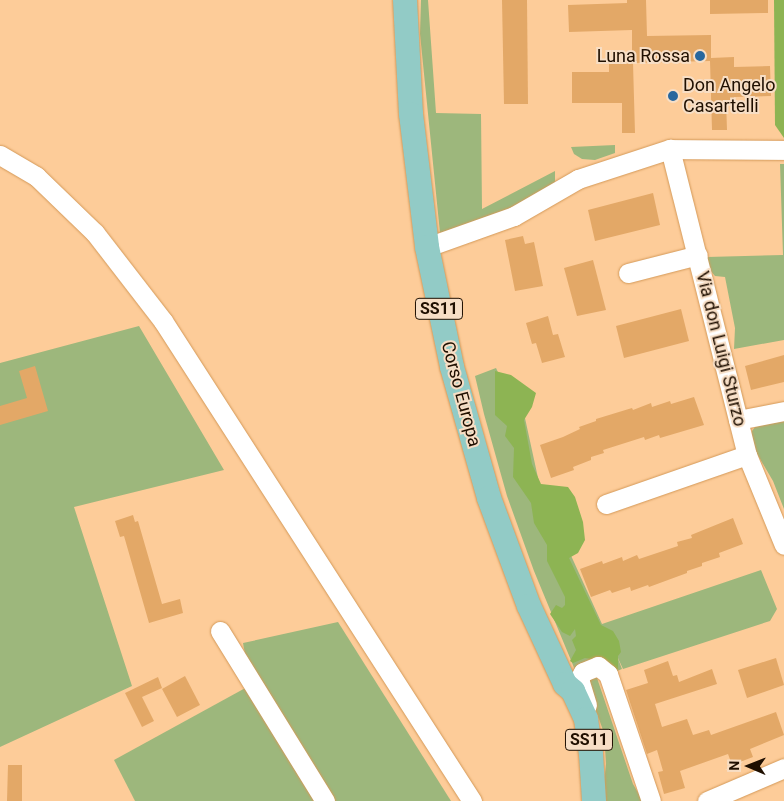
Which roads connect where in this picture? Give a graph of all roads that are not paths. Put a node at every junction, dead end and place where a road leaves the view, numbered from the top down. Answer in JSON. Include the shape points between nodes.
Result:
{"nodes":[{"id":1,"x":405,"y":0,"type":"edge"},
{"id":2,"x":670,"y":149,"type":"junction"},
{"id":3,"x":784,"y":150,"type":"edge"},
{"id":4,"x":0,"y":155,"type":"edge"},
{"id":5,"x":427,"y":247,"type":"junction"},
{"id":6,"x":698,"y":255,"type":"junction"},
{"id":7,"x":628,"y":273,"type":"dead end"},
{"id":8,"x":784,"y":411,"type":"edge"},
{"id":9,"x":738,"y":420,"type":"junction"},
{"id":10,"x":747,"y":455,"type":"junction"},
{"id":11,"x":606,"y":504,"type":"dead end"},
{"id":12,"x":784,"y":545,"type":"edge"},
{"id":13,"x":220,"y":631,"type":"dead end"},
{"id":14,"x":566,"y":684,"type":"junction"},
{"id":15,"x":784,"y":768,"type":"edge"},
{"id":16,"x":594,"y":792,"type":"edge"},
{"id":17,"x":325,"y":801,"type":"edge"},
{"id":18,"x":472,"y":801,"type":"edge"},
{"id":19,"x":578,"y":801,"type":"edge"},
{"id":20,"x":651,"y":801,"type":"edge"},
{"id":21,"x":707,"y":801,"type":"edge"}],
"edges":[{"from":1,"to":5,"type":"main road","name":"Corso Europa","number":"SS11","via":[[411,114]]},
{"from":2,"to":3,"type":"street"},
{"from":2,"to":5,"type":"street","via":[[578,179],[514,216]]},
{"from":2,"to":6,"type":"street","name":"Via don Luigi Sturzo"},
{"from":4,"to":18,"type":"street","via":[[36,176],[95,233],[163,321]]},
{"from":5,"to":14,"type":"main road","name":"Corso Europa","number":"SS11","via":[[452,368],[489,498],[529,606]]},
{"from":6,"to":7,"type":"street"},
{"from":6,"to":9,"type":"street","name":"Via don Luigi Sturzo"},
{"from":8,"to":9,"type":"street"},
{"from":9,"to":10,"type":"street","name":"Via don Luigi Sturzo"},
{"from":10,"to":11,"type":"street"},
{"from":10,"to":12,"type":"street","name":"Via don Luigi Sturzo"},
{"from":13,"to":17,"type":"street"},
{"from":14,"to":16,"type":"main road","name":"Corso Europa","number":"SS11","via":[[573,691],[586,719]]},
{"from":14,"to":19,"type":"main road","name":"Corso Europa","number":"SS11","via":[[563,696],[573,731]]},
{"from":15,"to":21,"type":"street"},
{"from":16,"to":20,"type":"street","via":[[599,774],[598,738],[579,679],[583,672],[598,666],[608,674]]}]}
